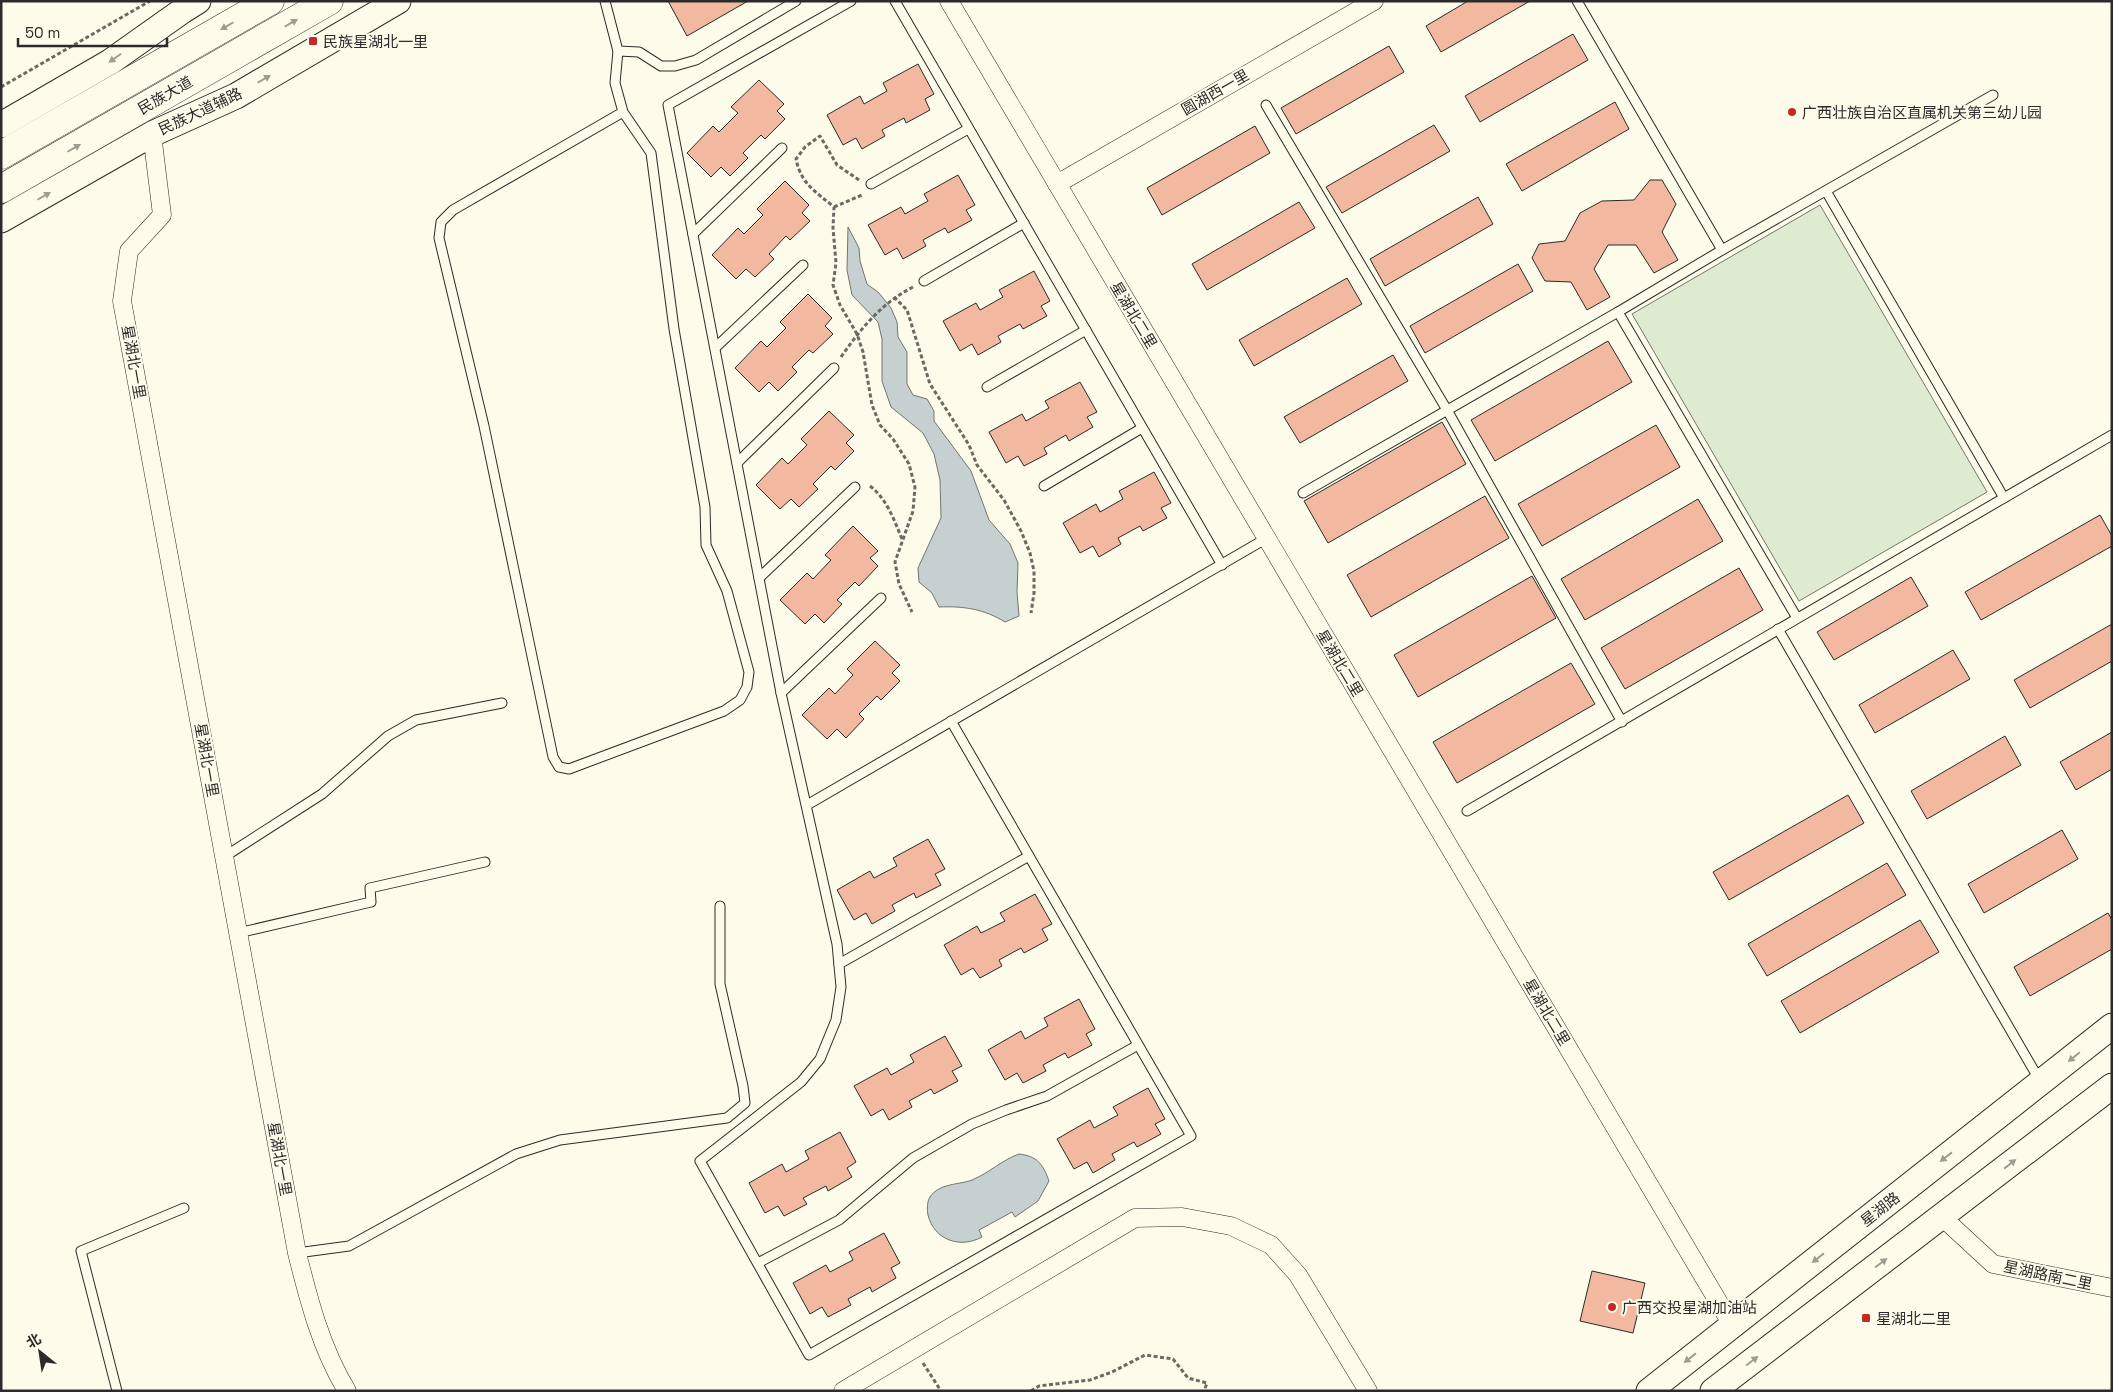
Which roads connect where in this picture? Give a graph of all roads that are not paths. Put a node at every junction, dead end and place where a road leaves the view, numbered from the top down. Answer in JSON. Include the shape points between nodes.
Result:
{"nodes":[{"id":1,"x":198,"y":1,"type":"edge"},
{"id":2,"x":270,"y":1,"type":"edge"},
{"id":3,"x":329,"y":1,"type":"edge"},
{"id":4,"x":398,"y":1,"type":"edge"},
{"id":5,"x":604,"y":1,"type":"edge"},
{"id":6,"x":796,"y":1,"type":"edge"},
{"id":7,"x":851,"y":1,"type":"edge"},
{"id":8,"x":895,"y":1,"type":"edge"},
{"id":9,"x":949,"y":1,"type":"edge"},
{"id":10,"x":1374,"y":1,"type":"edge"},
{"id":11,"x":1577,"y":1,"type":"edge"},
{"id":12,"x":618,"y":51,"type":"junction"},
{"id":13,"x":1993,"y":95,"type":"dead end"},
{"id":14,"x":1266,"y":105,"type":"dead end"},
{"id":15,"x":624,"y":112,"type":"junction"},
{"id":16,"x":1,"y":125,"type":"edge"},
{"id":17,"x":968,"y":129,"type":"junction"},
{"id":18,"x":152,"y":134,"type":"junction"},
{"id":19,"x":782,"y":148,"type":"dead end"},
{"id":20,"x":1,"y":155,"type":"edge"},
{"id":21,"x":871,"y":184,"type":"road end"},
{"id":22,"x":1057,"y":184,"type":"junction"},
{"id":23,"x":1,"y":189,"type":"edge"},
{"id":24,"x":1826,"y":191,"type":"junction"},
{"id":25,"x":1,"y":220,"type":"edge"},
{"id":26,"x":1024,"y":224,"type":"junction"},
{"id":27,"x":693,"y":234,"type":"junction"},
{"id":28,"x":1722,"y":250,"type":"junction"},
{"id":29,"x":803,"y":265,"type":"dead end"},
{"id":30,"x":924,"y":281,"type":"road end"},
{"id":31,"x":1618,"y":312,"type":"junction"},
{"id":32,"x":1086,"y":330,"type":"junction"},
{"id":33,"x":715,"y":348,"type":"junction"},
{"id":34,"x":834,"y":368,"type":"road end"},
{"id":35,"x":986,"y":387,"type":"dead end"},
{"id":36,"x":1447,"y":410,"type":"junction"},
{"id":37,"x":1142,"y":428,"type":"junction"},
{"id":38,"x":2112,"y":435,"type":"edge"},
{"id":39,"x":737,"y":463,"type":"junction"},
{"id":40,"x":1044,"y":486,"type":"dead end"},
{"id":41,"x":855,"y":487,"type":"road end"},
{"id":42,"x":1303,"y":493,"type":"dead end"},
{"id":43,"x":2004,"y":498,"type":"junction"},
{"id":44,"x":1267,"y":538,"type":"junction"},
{"id":45,"x":1222,"y":564,"type":"junction"},
{"id":46,"x":759,"y":578,"type":"junction"},
{"id":47,"x":881,"y":598,"type":"dead end"},
{"id":48,"x":1797,"y":618,"type":"junction"},
{"id":49,"x":1778,"y":629,"type":"junction"},
{"id":50,"x":782,"y":693,"type":"junction"},
{"id":51,"x":502,"y":703,"type":"dead end"},
{"id":52,"x":951,"y":721,"type":"junction"},
{"id":53,"x":1622,"y":722,"type":"junction"},
{"id":54,"x":808,"y":805,"type":"junction"},
{"id":55,"x":1467,"y":811,"type":"dead end"},
{"id":56,"x":1029,"y":856,"type":"junction"},
{"id":57,"x":224,"y":857,"type":"junction"},
{"id":58,"x":485,"y":862,"type":"dead end"},
{"id":59,"x":720,"y":906,"type":"dead end"},
{"id":60,"x":238,"y":933,"type":"junction"},
{"id":61,"x":839,"y":964,"type":"junction"},
{"id":62,"x":2112,"y":1026,"type":"edge"},
{"id":63,"x":1138,"y":1045,"type":"junction"},
{"id":64,"x":2041,"y":1083,"type":"junction"},
{"id":65,"x":2112,"y":1086,"type":"edge"},
{"id":66,"x":184,"y":1208,"type":"dead end"},
{"id":67,"x":1942,"y":1217,"type":"junction"},
{"id":68,"x":297,"y":1254,"type":"junction"},
{"id":69,"x":758,"y":1263,"type":"junction"},
{"id":70,"x":2112,"y":1288,"type":"edge"},
{"id":71,"x":1732,"y":1325,"type":"junction"},
{"id":72,"x":1364,"y":1389,"type":"edge"},
{"id":73,"x":117,"y":1391,"type":"edge"},
{"id":74,"x":347,"y":1391,"type":"edge"},
{"id":75,"x":843,"y":1391,"type":"edge"},
{"id":76,"x":1649,"y":1391,"type":"edge"},
{"id":77,"x":1713,"y":1391,"type":"edge"}],
"edges":[{"from":1,"to":16,"type":"main road","one_way":true,"via":[[110,62]]},
{"from":2,"to":20,"type":"highway","name":"民族大道","one_way":true},
{"from":23,"to":3,"type":"highway","name":"民族大道","one_way":true},
{"from":18,"to":4,"type":"main road","name":"民族大道辅路","one_way":true,"via":[[236,96]]},
{"from":5,"to":12,"type":"lane"},
{"from":6,"to":12,"type":"lane","via":[[696,60],[675,66],[661,66],[639,52]]},
{"from":7,"to":27,"type":"lane","via":[[668,105]]},
{"from":8,"to":17,"type":"lane"},
{"from":9,"to":22,"type":"street","name":"星湖北二里"},
{"from":10,"to":22,"type":"street","name":"圆湖西一里"},
{"from":11,"to":28,"type":"lane"},
{"from":12,"to":15,"type":"lane","via":[[615,83]]},
{"from":13,"to":24,"type":"lane"},
{"from":14,"to":36,"type":"lane"},
{"from":15,"to":15,"type":"lane","via":[[453,210],[441,222],[439,238],[484,426],[553,757],[559,767],[568,769],[724,711],[740,700],[747,687],[749,672],[727,591],[706,545],[705,507],[674,329],[650,153]]},
{"from":17,"to":21,"type":"lane"},
{"from":17,"to":26,"type":"lane"},
{"from":25,"to":18,"type":"main road","name":"民族大道辅路","one_way":true},
{"from":18,"to":57,"type":"street","name":"星湖北一里","via":[[162,215],[129,251],[122,301]]},
{"from":19,"to":27,"type":"lane"},
{"from":22,"to":44,"type":"street","name":"星湖北二里"},
{"from":24,"to":28,"type":"lane"},
{"from":24,"to":43,"type":"lane"},
{"from":26,"to":30,"type":"lane"},
{"from":26,"to":32,"type":"lane"},
{"from":27,"to":33,"type":"lane"},
{"from":28,"to":31,"type":"lane"},
{"from":29,"to":33,"type":"lane"},
{"from":31,"to":36,"type":"lane"},
{"from":31,"to":48,"type":"lane"},
{"from":32,"to":35,"type":"lane"},
{"from":32,"to":37,"type":"lane"},
{"from":33,"to":39,"type":"lane"},
{"from":34,"to":39,"type":"lane"},
{"from":36,"to":42,"type":"lane"},
{"from":36,"to":53,"type":"lane"},
{"from":37,"to":40,"type":"lane"},
{"from":37,"to":45,"type":"lane"},
{"from":38,"to":43,"type":"lane"},
{"from":39,"to":46,"type":"lane"},
{"from":41,"to":46,"type":"lane"},
{"from":43,"to":48,"type":"lane"},
{"from":44,"to":45,"type":"lane"},
{"from":44,"to":71,"type":"street","name":"星湖北二里"},
{"from":45,"to":52,"type":"lane"},
{"from":46,"to":50,"type":"lane"},
{"from":47,"to":50,"type":"lane"},
{"from":48,"to":49,"type":"lane"},
{"from":49,"to":53,"type":"lane"},
{"from":49,"to":64,"type":"lane"},
{"from":50,"to":54,"type":"lane"},
{"from":51,"to":57,"type":"lane","via":[[416,720],[388,736],[322,794]]},
{"from":52,"to":54,"type":"lane"},
{"from":52,"to":56,"type":"lane"},
{"from":53,"to":55,"type":"lane"},
{"from":54,"to":61,"type":"lane"},
{"from":56,"to":61,"type":"lane"},
{"from":56,"to":63,"type":"lane"},
{"from":57,"to":60,"type":"street","name":"星湖北一里"},
{"from":58,"to":60,"type":"lane","via":[[370,888],[372,902]]},
{"from":59,"to":68,"type":"lane","via":[[720,984],[744,1103],[728,1118],[560,1140],[516,1154],[349,1246]]},
{"from":60,"to":68,"type":"street","name":"星湖北一里"},
{"from":61,"to":69,"type":"lane","via":[[841,987],[836,1020],[820,1058],[801,1082],[700,1161]]},
{"from":62,"to":64,"type":"main road","name":"星湖路","one_way":true},
{"from":63,"to":69,"type":"lane","via":[[1047,1096],[964,1129],[913,1158],[839,1220]]},
{"from":63,"to":69,"type":"lane","via":[[1191,1136],[809,1355]]},
{"from":64,"to":71,"type":"main road","name":"星湖路","one_way":true},
{"from":67,"to":65,"type":"main road","one_way":true},
{"from":66,"to":73,"type":"lane","via":[[81,1251]]},
{"from":67,"to":70,"type":"street","name":"星湖路南二里","via":[[1993,1264]]},
{"from":77,"to":67,"type":"main road","one_way":true},
{"from":68,"to":74,"type":"street","name":"星湖北一里","via":[[313,1315]]},
{"from":71,"to":76,"type":"main road","name":"星湖路","one_way":true},
{"from":72,"to":75,"type":"street","via":[[1298,1275],[1271,1245],[1231,1226],[1182,1216],[1135,1218]]}]}
